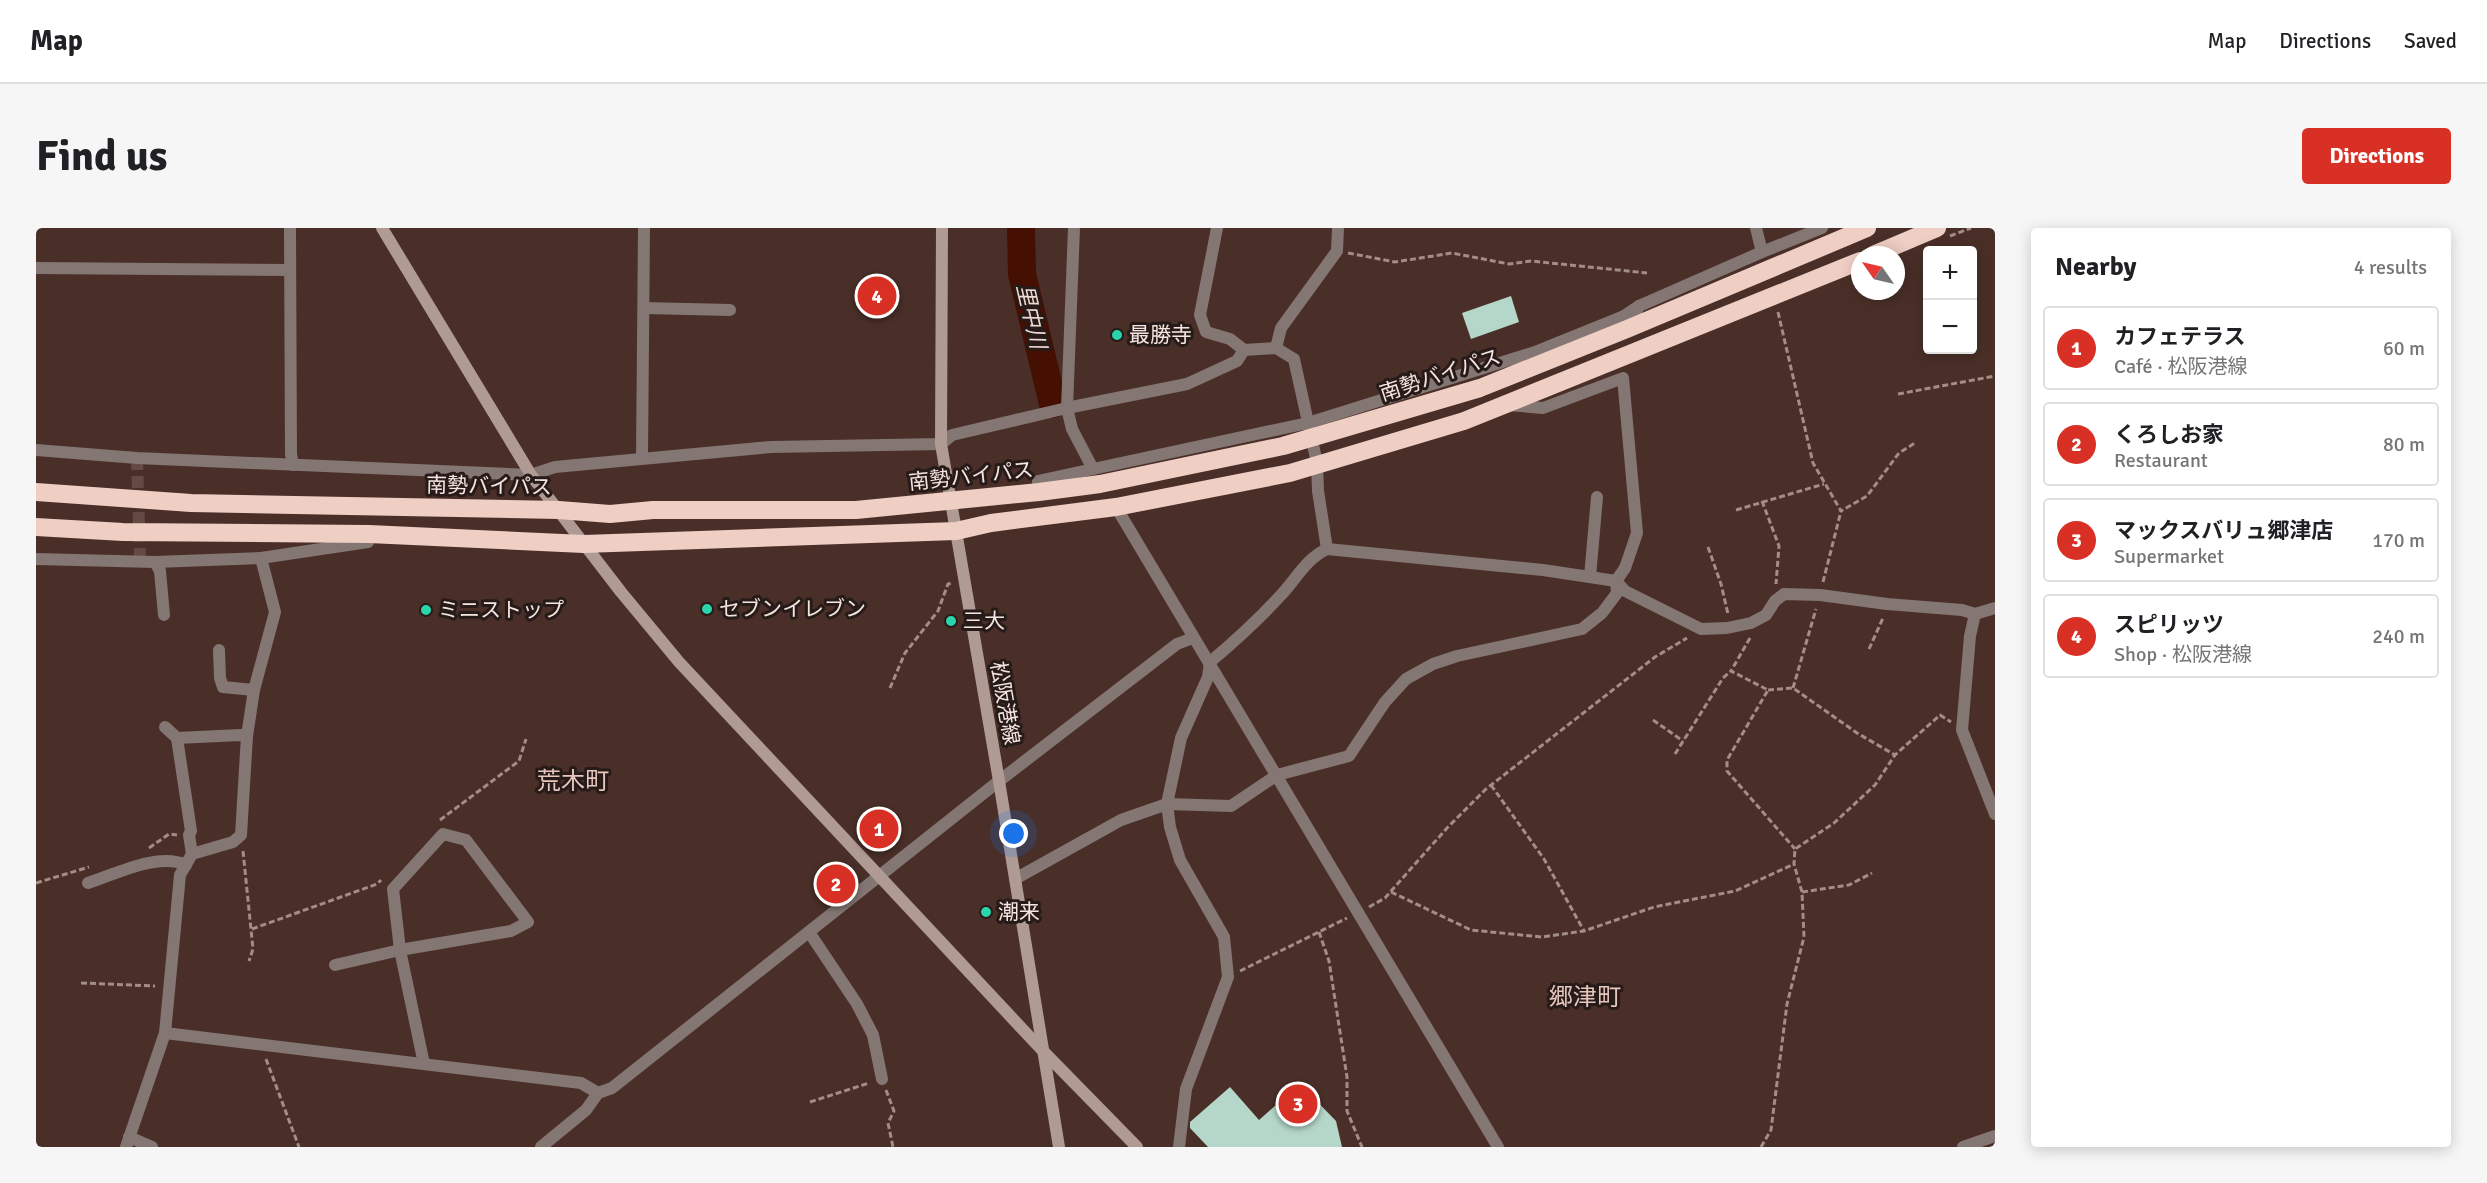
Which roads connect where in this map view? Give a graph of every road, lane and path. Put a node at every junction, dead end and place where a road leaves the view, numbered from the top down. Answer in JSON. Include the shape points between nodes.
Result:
{"nodes":[{"id":1,"x":290,"y":228,"type":"edge"},
{"id":2,"x":382,"y":228,"type":"edge"},
{"id":3,"x":644,"y":228,"type":"edge"},
{"id":4,"x":942,"y":228,"type":"edge"},
{"id":5,"x":1074,"y":228,"type":"edge"},
{"id":6,"x":1217,"y":228,"type":"edge"},
{"id":7,"x":1338,"y":228,"type":"edge"},
{"id":8,"x":1756,"y":228,"type":"edge"},
{"id":9,"x":1822,"y":228,"type":"edge"},
{"id":10,"x":1867,"y":228,"type":"edge"},
{"id":11,"x":1937,"y":228,"type":"edge"},
{"id":12,"x":1894,"y":246,"type":"edge"},
{"id":13,"x":1337,"y":251,"type":"junction"},
{"id":14,"x":1762,"y":252,"type":"junction"},
{"id":15,"x":1851,"y":265,"type":"edge"},
{"id":16,"x":36,"y":268,"type":"edge"},
{"id":17,"x":290,"y":270,"type":"junction"},
{"id":18,"x":1647,"y":273,"type":"dead end"},
{"id":19,"x":1639,"y":306,"type":"junction"},
{"id":20,"x":644,"y":308,"type":"junction"},
{"id":21,"x":730,"y":310,"type":"dead end"},
{"id":22,"x":1778,"y":310,"type":"dead end"},
{"id":23,"x":1627,"y":330,"type":"junction"},
{"id":24,"x":1276,"y":348,"type":"junction"},
{"id":25,"x":1244,"y":350,"type":"junction"},
{"id":26,"x":1995,"y":376,"type":"edge"},
{"id":27,"x":1898,"y":394,"type":"dead end"},
{"id":28,"x":1504,"y":405,"type":"junction"},
{"id":29,"x":1067,"y":408,"type":"junction"},
{"id":30,"x":1310,"y":431,"type":"junction"},
{"id":31,"x":1915,"y":443,"type":"dead end"},
{"id":32,"x":941,"y":444,"type":"junction"},
{"id":33,"x":36,"y":450,"type":"edge"},
{"id":34,"x":642,"y":458,"type":"junction"},
{"id":35,"x":1317,"y":463,"type":"junction"},
{"id":36,"x":293,"y":465,"type":"junction"},
{"id":37,"x":1093,"y":469,"type":"junction"},
{"id":38,"x":531,"y":475,"type":"junction"},
{"id":39,"x":1824,"y":483,"type":"junction"},
{"id":40,"x":36,"y":492,"type":"edge"},
{"id":41,"x":1039,"y":492,"type":"junction"},
{"id":42,"x":1597,"y":497,"type":"dead end"},
{"id":43,"x":950,"y":501,"type":"junction"},
{"id":44,"x":1762,"y":501,"type":"junction"},
{"id":45,"x":1116,"y":507,"type":"junction"},
{"id":46,"x":559,"y":510,"type":"junction"},
{"id":47,"x":1736,"y":510,"type":"dead end"},
{"id":48,"x":36,"y":527,"type":"edge"},
{"id":49,"x":956,"y":531,"type":"junction"},
{"id":50,"x":369,"y":534,"type":"junction"},
{"id":51,"x":584,"y":544,"type":"junction"},
{"id":52,"x":1708,"y":547,"type":"dead end"},
{"id":53,"x":1327,"y":549,"type":"junction"},
{"id":54,"x":261,"y":558,"type":"junction"},
{"id":55,"x":36,"y":559,"type":"edge"},
{"id":56,"x":155,"y":562,"type":"junction"},
{"id":57,"x":1590,"y":577,"type":"junction"},
{"id":58,"x":964,"y":578,"type":"junction"},
{"id":59,"x":1616,"y":581,"type":"junction"},
{"id":60,"x":1784,"y":594,"type":"junction"},
{"id":61,"x":1887,"y":604,"type":"junction"},
{"id":62,"x":1995,"y":608,"type":"edge"},
{"id":63,"x":1975,"y":614,"type":"junction"},
{"id":64,"x":164,"y":615,"type":"dead end"},
{"id":65,"x":1757,"y":620,"type":"junction"},
{"id":66,"x":1726,"y":628,"type":"junction"},
{"id":67,"x":1701,"y":629,"type":"junction"},
{"id":68,"x":1193,"y":638,"type":"junction"},
{"id":69,"x":1869,"y":649,"type":"dead end"},
{"id":70,"x":219,"y":650,"type":"dead end"},
{"id":71,"x":1210,"y":662,"type":"junction"},
{"id":72,"x":1731,"y":671,"type":"junction"},
{"id":73,"x":890,"y":688,"type":"dead end"},
{"id":74,"x":254,"y":690,"type":"junction"},
{"id":75,"x":1768,"y":690,"type":"junction"},
{"id":76,"x":1653,"y":720,"type":"dead end"},
{"id":77,"x":165,"y":727,"type":"dead end"},
{"id":78,"x":1962,"y":730,"type":"junction"},
{"id":79,"x":247,"y":736,"type":"junction"},
{"id":80,"x":177,"y":738,"type":"junction"},
{"id":81,"x":526,"y":739,"type":"dead end"},
{"id":82,"x":1683,"y":741,"type":"junction"},
{"id":83,"x":1675,"y":754,"type":"dead end"},
{"id":84,"x":1895,"y":754,"type":"junction"},
{"id":85,"x":1277,"y":776,"type":"junction"},
{"id":86,"x":999,"y":781,"type":"junction"},
{"id":87,"x":1491,"y":785,"type":"junction"},
{"id":88,"x":1991,"y":792,"type":"edge"},
{"id":89,"x":1167,"y":804,"type":"junction"},
{"id":90,"x":1995,"y":814,"type":"edge"},
{"id":91,"x":434,"y":824,"type":"dead end"},
{"id":92,"x":241,"y":834,"type":"junction"},
{"id":93,"x":1795,"y":849,"type":"junction"},
{"id":94,"x":189,"y":860,"type":"junction"},
{"id":95,"x":1794,"y":864,"type":"junction"},
{"id":96,"x":1872,"y":873,"type":"dead end"},
{"id":97,"x":880,"y":876,"type":"junction"},
{"id":98,"x":384,"y":878,"type":"dead end"},
{"id":99,"x":1015,"y":879,"type":"junction"},
{"id":100,"x":88,"y":883,"type":"dead end"},
{"id":101,"x":1390,"y":892,"type":"junction"},
{"id":102,"x":1802,"y":892,"type":"junction"},
{"id":103,"x":1359,"y":912,"type":"junction"},
{"id":104,"x":252,"y":929,"type":"junction"},
{"id":105,"x":1584,"y":931,"type":"junction"},
{"id":106,"x":808,"y":932,"type":"junction"},
{"id":107,"x":1319,"y":932,"type":"junction"},
{"id":108,"x":399,"y":950,"type":"junction"},
{"id":109,"x":249,"y":961,"type":"dead end"},
{"id":110,"x":335,"y":965,"type":"dead end"},
{"id":111,"x":1228,"y":977,"type":"junction"},
{"id":112,"x":81,"y":983,"type":"dead end"},
{"id":113,"x":169,"y":987,"type":"junction"},
{"id":114,"x":165,"y":1033,"type":"junction"},
{"id":115,"x":260,"y":1045,"type":"junction"},
{"id":116,"x":1042,"y":1050,"type":"junction"},
{"id":117,"x":424,"y":1064,"type":"junction"},
{"id":118,"x":882,"y":1079,"type":"junction"},
{"id":119,"x":598,"y":1093,"type":"junction"},
{"id":120,"x":810,"y":1102,"type":"dead end"},
{"id":121,"x":1989,"y":1141,"type":"edge"},
{"id":122,"x":128,"y":1142,"type":"edge"},
{"id":123,"x":152,"y":1147,"type":"edge"},
{"id":124,"x":299,"y":1147,"type":"edge"},
{"id":125,"x":541,"y":1147,"type":"edge"},
{"id":126,"x":893,"y":1147,"type":"edge"},
{"id":127,"x":1059,"y":1147,"type":"edge"},
{"id":128,"x":1137,"y":1147,"type":"edge"},
{"id":129,"x":1179,"y":1147,"type":"edge"},
{"id":130,"x":1362,"y":1147,"type":"edge"},
{"id":131,"x":1498,"y":1147,"type":"edge"},
{"id":132,"x":1761,"y":1147,"type":"edge"},
{"id":133,"x":1963,"y":1147,"type":"edge"}],
"edges":[{"from":1,"to":17,"type":"street"},
{"from":2,"to":38,"type":"main road"},
{"from":3,"to":20,"type":"street"},
{"from":4,"to":32,"type":"main road","name":"松阪港線"},
{"from":5,"to":29,"type":"street"},
{"from":6,"to":25,"type":"street","via":[[1200,315],[1206,332],[1230,339]]},
{"from":7,"to":13,"type":"street"},
{"from":8,"to":14,"type":"street"},
{"from":9,"to":14,"type":"street"},
{"from":10,"to":23,"type":"highway","name":"南勢バイパス"},
{"from":11,"to":12,"type":"highway"},
{"from":13,"to":18,"type":"path","via":[[1395,262],[1452,253],[1509,264],[1531,261]]},
{"from":13,"to":24,"type":"street","via":[[1281,328]]},
{"from":14,"to":19,"type":"street"},
{"from":15,"to":28,"type":"highway"},
{"from":16,"to":17,"type":"street"},
{"from":17,"to":36,"type":"street"},
{"from":19,"to":23,"type":"street"},
{"from":19,"to":30,"type":"street","via":[[1624,316],[1535,352]]},
{"from":20,"to":21,"type":"street"},
{"from":20,"to":34,"type":"street"},
{"from":22,"to":39,"type":"path","via":[[1813,463]]},
{"from":23,"to":30,"type":"highway","name":"南勢バイパス","via":[[1480,388]]},
{"from":24,"to":25,"type":"street"},
{"from":24,"to":30,"type":"street","via":[[1294,359]]},
{"from":25,"to":29,"type":"street","via":[[1237,361],[1187,384]]},
{"from":26,"to":27,"type":"path"},
{"from":28,"to":35,"type":"highway","via":[[1464,421]]},
{"from":28,"to":59,"type":"street","via":[[1543,408],[1623,378],[1637,533],[1625,568]]},
{"from":29,"to":32,"type":"street","via":[[952,435]]},
{"from":29,"to":37,"type":"street","via":[[1072,429]]},
{"from":30,"to":35,"type":"street"},
{"from":30,"to":37,"type":"street"},
{"from":30,"to":41,"type":"highway","name":"南勢バイパス","via":[[1100,484]]},
{"from":31,"to":39,"type":"path","via":[[1899,453],[1867,496],[1841,511]]},
{"from":32,"to":34,"type":"street","via":[[771,447]]},
{"from":32,"to":43,"type":"main road","name":"松阪港線"},
{"from":33,"to":36,"type":"street"},
{"from":34,"to":38,"type":"street","via":[[555,467]]},
{"from":35,"to":45,"type":"highway","via":[[1290,473]]},
{"from":35,"to":53,"type":"street"},
{"from":36,"to":38,"type":"street"},
{"from":37,"to":41,"type":"street","via":[[1038,481]]},
{"from":38,"to":46,"type":"main road"},
{"from":39,"to":44,"type":"path"},
{"from":40,"to":46,"type":"highway","name":"南勢バイパス","via":[[191,503]]},
{"from":41,"to":43,"type":"highway","name":"南勢バイパス"},
{"from":42,"to":57,"type":"street"},
{"from":43,"to":46,"type":"highway","name":"南勢バイパス","via":[[856,510],[653,510],[610,514]]},
{"from":43,"to":49,"type":"main road","name":"松阪港線"},
{"from":44,"to":47,"type":"path"},
{"from":44,"to":60,"type":"path","via":[[1779,546],[1776,586]]},
{"from":45,"to":49,"type":"highway"},
{"from":45,"to":68,"type":"street"},
{"from":46,"to":51,"type":"main road"},
{"from":48,"to":50,"type":"highway","via":[[123,532]]},
{"from":49,"to":51,"type":"highway"},
{"from":49,"to":58,"type":"main road","name":"松阪港線"},
{"from":50,"to":51,"type":"highway"},
{"from":50,"to":54,"type":"street","via":[[369,542]]},
{"from":51,"to":97,"type":"main road","via":[[680,662]]},
{"from":52,"to":66,"type":"path","via":[[1728,615]]},
{"from":53,"to":57,"type":"street"},
{"from":53,"to":71,"type":"street","via":[[1314,555],[1247,631]]},
{"from":54,"to":56,"type":"street"},
{"from":54,"to":74,"type":"street","via":[[275,612]]},
{"from":55,"to":56,"type":"street"},
{"from":56,"to":64,"type":"street","via":[[160,571]]},
{"from":57,"to":59,"type":"street"},
{"from":58,"to":73,"type":"path","via":[[948,584],[938,611],[905,653]]},
{"from":58,"to":86,"type":"main road","name":"松阪港線"},
{"from":59,"to":67,"type":"street","via":[[1625,591]]},
{"from":59,"to":85,"type":"street","via":[[1617,593],[1602,613],[1582,629],[1433,664],[1406,679],[1385,702],[1349,756]]},
{"from":60,"to":61,"type":"street"},
{"from":60,"to":65,"type":"street"},
{"from":61,"to":63,"type":"street"},
{"from":61,"to":69,"type":"path"},
{"from":62,"to":63,"type":"street"},
{"from":63,"to":78,"type":"street"},
{"from":65,"to":66,"type":"street"},
{"from":65,"to":72,"type":"path"},
{"from":66,"to":67,"type":"street"},
{"from":67,"to":87,"type":"path","via":[[1655,657]]},
{"from":68,"to":71,"type":"street"},
{"from":68,"to":86,"type":"street","via":[[1177,644]]},
{"from":70,"to":74,"type":"street","via":[[223,687]]},
{"from":71,"to":85,"type":"street"},
{"from":71,"to":89,"type":"street","via":[[1182,738]]},
{"from":72,"to":75,"type":"path"},
{"from":72,"to":82,"type":"path"},
{"from":74,"to":79,"type":"street"},
{"from":75,"to":84,"type":"path","via":[[1793,688],[1857,733]]},
{"from":75,"to":93,"type":"path","via":[[1727,760],[1727,771]]},
{"from":76,"to":82,"type":"path"},
{"from":77,"to":80,"type":"street"},
{"from":78,"to":84,"type":"path","via":[[1940,715]]},
{"from":78,"to":88,"type":"street"},
{"from":79,"to":80,"type":"street"},
{"from":79,"to":92,"type":"street"},
{"from":80,"to":94,"type":"street","via":[[191,831]]},
{"from":81,"to":91,"type":"path","via":[[519,761]]},
{"from":82,"to":83,"type":"path"},
{"from":84,"to":93,"type":"path","via":[[1875,785],[1834,823]]},
{"from":85,"to":89,"type":"street","via":[[1231,806]]},
{"from":85,"to":103,"type":"street"},
{"from":86,"to":97,"type":"street"},
{"from":86,"to":99,"type":"main road","name":"松阪港線"},
{"from":87,"to":101,"type":"path"},
{"from":87,"to":105,"type":"path","via":[[1544,860]]},
{"from":88,"to":90,"type":"street"},
{"from":89,"to":99,"type":"street","via":[[1121,820]]},
{"from":89,"to":111,"type":"street","via":[[1180,860],[1224,938]]},
{"from":92,"to":94,"type":"street","via":[[232,842]]},
{"from":92,"to":104,"type":"path"},
{"from":93,"to":95,"type":"path"},
{"from":94,"to":100,"type":"street","via":[[160,860]]},
{"from":94,"to":113,"type":"street","via":[[180,875]]},
{"from":95,"to":102,"type":"path"},
{"from":95,"to":105,"type":"path","via":[[1735,891],[1654,908]]},
{"from":96,"to":102,"type":"path","via":[[1849,885]]},
{"from":97,"to":106,"type":"street"},
{"from":97,"to":116,"type":"main road"},
{"from":98,"to":104,"type":"path","via":[[378,884]]},
{"from":99,"to":116,"type":"main road","name":"松阪港線"},
{"from":101,"to":103,"type":"path"},
{"from":101,"to":105,"type":"path","via":[[1471,930],[1542,937]]},
{"from":102,"to":132,"type":"path","via":[[1804,937],[1787,1004],[1771,1130]]},
{"from":103,"to":107,"type":"path"},
{"from":103,"to":131,"type":"street"},
{"from":104,"to":109,"type":"path","via":[[254,949]]},
{"from":106,"to":118,"type":"street","via":[[868,1024]]},
{"from":106,"to":119,"type":"street","via":[[612,1088]]},
{"from":107,"to":111,"type":"path"},
{"from":107,"to":130,"type":"path","via":[[1329,962],[1347,1077],[1347,1111]]},
{"from":108,"to":108,"type":"street","via":[[393,889],[443,834],[466,840],[528,922],[511,931]]},
{"from":108,"to":110,"type":"street"},
{"from":108,"to":117,"type":"street"},
{"from":111,"to":129,"type":"street","via":[[1186,1089]]},
{"from":112,"to":113,"type":"path"},
{"from":113,"to":114,"type":"street"},
{"from":114,"to":115,"type":"street"},
{"from":114,"to":122,"type":"street"},
{"from":115,"to":117,"type":"street"},
{"from":115,"to":124,"type":"path"},
{"from":116,"to":127,"type":"main road","name":"松阪港線"},
{"from":116,"to":128,"type":"main road"},
{"from":117,"to":119,"type":"street","via":[[581,1083]]},
{"from":118,"to":120,"type":"path"},
{"from":118,"to":126,"type":"path","via":[[894,1111],[888,1123]]},
{"from":119,"to":125,"type":"street","via":[[586,1110]]},
{"from":121,"to":133,"type":"street"},
{"from":122,"to":123,"type":"street"}]}
